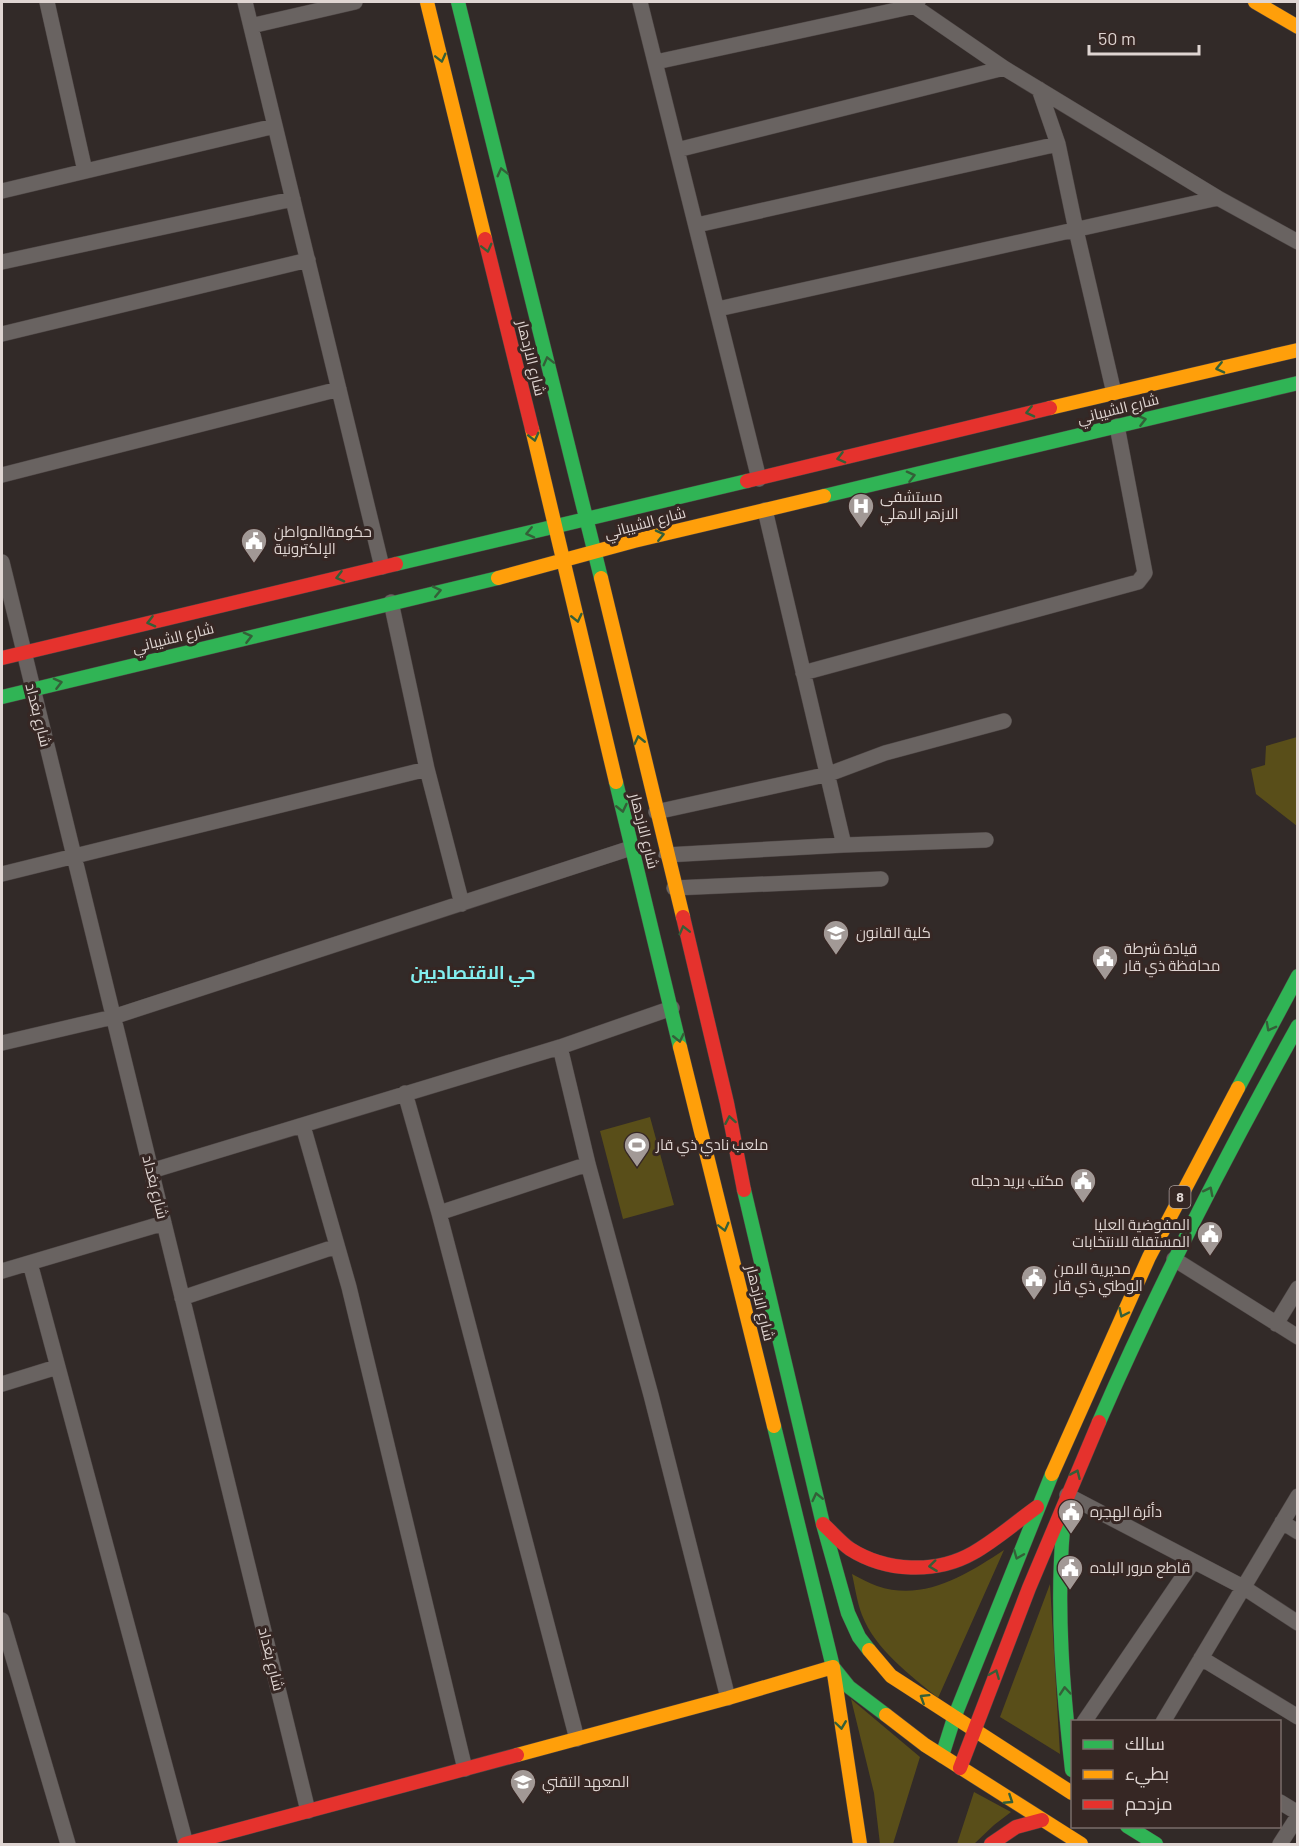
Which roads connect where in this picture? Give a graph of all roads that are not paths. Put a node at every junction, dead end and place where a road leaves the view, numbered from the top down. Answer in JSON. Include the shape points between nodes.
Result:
{"nodes":[{"id":1,"x":47,"y":2,"type":"edge"},
{"id":2,"x":245,"y":2,"type":"edge"},
{"id":3,"x":355,"y":2,"type":"edge"},
{"id":4,"x":427,"y":2,"type":"edge"},
{"id":5,"x":458,"y":2,"type":"edge"},
{"id":6,"x":640,"y":2,"type":"edge"},
{"id":7,"x":1255,"y":2,"type":"edge"},
{"id":8,"x":914,"y":3,"type":"edge"},
{"id":9,"x":251,"y":26,"type":"junction"},
{"id":10,"x":1298,"y":27,"type":"edge"},
{"id":11,"x":656,"y":62,"type":"junction"},
{"id":12,"x":1004,"y":68,"type":"junction"},
{"id":13,"x":465,"y":88,"type":"junction"},
{"id":14,"x":1039,"y":89,"type":"junction"},
{"id":15,"x":275,"y":126,"type":"junction"},
{"id":16,"x":1058,"y":144,"type":"junction"},
{"id":17,"x":677,"y":150,"type":"junction"},
{"id":18,"x":85,"y":171,"type":"junction"},
{"id":19,"x":2,"y":191,"type":"edge"},
{"id":20,"x":1218,"y":198,"type":"junction"},
{"id":21,"x":293,"y":199,"type":"junction"},
{"id":22,"x":697,"y":225,"type":"junction"},
{"id":23,"x":1076,"y":230,"type":"junction"},
{"id":24,"x":1298,"y":242,"type":"edge"},
{"id":25,"x":308,"y":260,"type":"junction"},
{"id":26,"x":2,"y":262,"type":"edge"},
{"id":27,"x":718,"y":309,"type":"junction"},
{"id":28,"x":2,"y":334,"type":"edge"},
{"id":29,"x":1298,"y":350,"type":"edge"},
{"id":30,"x":1251,"y":377,"type":"junction"},
{"id":31,"x":1298,"y":382,"type":"edge"},
{"id":32,"x":339,"y":389,"type":"junction"},
{"id":33,"x":1114,"y":393,"type":"junction"},
{"id":34,"x":1117,"y":426,"type":"junction"},
{"id":35,"x":2,"y":475,"type":"edge"},
{"id":36,"x":759,"y":479,"type":"junction"},
{"id":37,"x":765,"y":510,"type":"junction"},
{"id":38,"x":587,"y":520,"type":"junction"},
{"id":39,"x":556,"y":527,"type":"junction"},
{"id":40,"x":595,"y":553,"type":"junction"},
{"id":41,"x":563,"y":561,"type":"junction"},
{"id":42,"x":2,"y":562,"type":"edge"},
{"id":43,"x":382,"y":567,"type":"junction"},
{"id":44,"x":391,"y":602,"type":"junction"},
{"id":45,"x":23,"y":653,"type":"junction"},
{"id":46,"x":2,"y":658,"type":"edge"},
{"id":47,"x":803,"y":673,"type":"junction"},
{"id":48,"x":31,"y":690,"type":"junction"},
{"id":49,"x":2,"y":697,"type":"edge"},
{"id":50,"x":1004,"y":721,"type":"dead end"},
{"id":51,"x":427,"y":769,"type":"junction"},
{"id":52,"x":829,"y":774,"type":"junction"},
{"id":53,"x":656,"y":812,"type":"junction"},
{"id":54,"x":986,"y":840,"type":"dead end"},
{"id":55,"x":844,"y":844,"type":"junction"},
{"id":56,"x":631,"y":848,"type":"junction"},
{"id":57,"x":666,"y":855,"type":"junction"},
{"id":58,"x":74,"y":856,"type":"junction"},
{"id":59,"x":2,"y":874,"type":"edge"},
{"id":60,"x":880,"y":879,"type":"dead end"},
{"id":61,"x":674,"y":888,"type":"junction"},
{"id":62,"x":462,"y":904,"type":"junction"},
{"id":63,"x":1298,"y":976,"type":"edge"},
{"id":64,"x":1291,"y":1002,"type":"edge"},
{"id":65,"x":672,"y":1008,"type":"junction"},
{"id":66,"x":113,"y":1017,"type":"junction"},
{"id":67,"x":1298,"y":1026,"type":"edge"},
{"id":68,"x":2,"y":1043,"type":"edge"},
{"id":69,"x":560,"y":1047,"type":"junction"},
{"id":70,"x":405,"y":1093,"type":"junction"},
{"id":71,"x":303,"y":1126,"type":"junction"},
{"id":72,"x":588,"y":1164,"type":"junction"},
{"id":73,"x":739,"y":1169,"type":"junction"},
{"id":74,"x":151,"y":1171,"type":"junction"},
{"id":75,"x":711,"y":1175,"type":"junction"},
{"id":76,"x":439,"y":1213,"type":"junction"},
{"id":77,"x":164,"y":1223,"type":"junction"},
{"id":78,"x":336,"y":1246,"type":"junction"},
{"id":79,"x":1174,"y":1259,"type":"junction"},
{"id":80,"x":30,"y":1263,"type":"junction"},
{"id":81,"x":2,"y":1271,"type":"edge"},
{"id":82,"x":1298,"y":1288,"type":"edge"},
{"id":83,"x":182,"y":1298,"type":"junction"},
{"id":84,"x":1276,"y":1324,"type":"junction"},
{"id":85,"x":1298,"y":1337,"type":"edge"},
{"id":86,"x":57,"y":1367,"type":"junction"},
{"id":87,"x":2,"y":1384,"type":"edge"},
{"id":88,"x":1067,"y":1495,"type":"junction"},
{"id":89,"x":1298,"y":1496,"type":"edge"},
{"id":90,"x":1037,"y":1507,"type":"junction"},
{"id":91,"x":1282,"y":1522,"type":"junction"},
{"id":92,"x":823,"y":1524,"type":"junction"},
{"id":93,"x":1298,"y":1532,"type":"edge"},
{"id":94,"x":1193,"y":1562,"type":"junction"},
{"id":95,"x":1243,"y":1587,"type":"junction"},
{"id":96,"x":2,"y":1620,"type":"edge"},
{"id":97,"x":1298,"y":1623,"type":"edge"},
{"id":98,"x":1201,"y":1658,"type":"junction"},
{"id":99,"x":832,"y":1667,"type":"junction"},
{"id":100,"x":728,"y":1698,"type":"junction"},
{"id":101,"x":1298,"y":1717,"type":"edge"},
{"id":102,"x":954,"y":1718,"type":"junction"},
{"id":103,"x":1085,"y":1720,"type":"edge"},
{"id":104,"x":1164,"y":1720,"type":"edge"},
{"id":105,"x":974,"y":1729,"type":"junction"},
{"id":106,"x":577,"y":1739,"type":"junction"},
{"id":107,"x":1071,"y":1741,"type":"edge"},
{"id":108,"x":942,"y":1756,"type":"junction"},
{"id":109,"x":960,"y":1768,"type":"junction"},
{"id":110,"x":465,"y":1769,"type":"junction"},
{"id":111,"x":1071,"y":1792,"type":"edge"},
{"id":112,"x":1281,"y":1803,"type":"edge"},
{"id":113,"x":308,"y":1811,"type":"junction"},
{"id":114,"x":1298,"y":1815,"type":"edge"},
{"id":115,"x":1042,"y":1820,"type":"junction"},
{"id":116,"x":1129,"y":1828,"type":"edge"},
{"id":117,"x":185,"y":1844,"type":"edge"},
{"id":118,"x":68,"y":1845,"type":"edge"},
{"id":119,"x":861,"y":1845,"type":"edge"},
{"id":120,"x":991,"y":1845,"type":"edge"},
{"id":121,"x":1081,"y":1845,"type":"edge"},
{"id":122,"x":1156,"y":1845,"type":"edge"},
{"id":123,"x":1280,"y":1845,"type":"edge"}],
"edges":[{"from":1,"to":18,"type":"street"},
{"from":2,"to":9,"type":"street"},
{"from":3,"to":9,"type":"street"},
{"from":4,"to":13,"type":"main road","name":"شارع الازدهار","one_way":true},
{"from":5,"to":13,"type":"main road","name":"شارع الازدهار"},
{"from":6,"to":11,"type":"street"},
{"from":7,"to":10,"type":"main road"},
{"from":8,"to":11,"type":"street"},
{"from":8,"to":12,"type":"street"},
{"from":9,"to":15,"type":"street"},
{"from":11,"to":17,"type":"street"},
{"from":12,"to":14,"type":"street"},
{"from":12,"to":17,"type":"street"},
{"from":38,"to":13,"type":"main road","name":"شارع الازدهار","one_way":true},
{"from":13,"to":39,"type":"main road","name":"شارع الازدهار","one_way":true},
{"from":14,"to":16,"type":"street"},
{"from":14,"to":20,"type":"street"},
{"from":15,"to":18,"type":"street"},
{"from":15,"to":21,"type":"street"},
{"from":16,"to":22,"type":"street"},
{"from":16,"to":23,"type":"street"},
{"from":17,"to":22,"type":"street"},
{"from":18,"to":19,"type":"street"},
{"from":20,"to":23,"type":"street"},
{"from":20,"to":24,"type":"street"},
{"from":21,"to":25,"type":"street"},
{"from":21,"to":26,"type":"street"},
{"from":22,"to":27,"type":"street"},
{"from":23,"to":27,"type":"street"},
{"from":23,"to":33,"type":"street"},
{"from":25,"to":28,"type":"street"},
{"from":25,"to":32,"type":"street"},
{"from":27,"to":36,"type":"street"},
{"from":29,"to":30,"type":"main road","name":"شارع الشيباني"},
{"from":30,"to":31,"type":"main road","name":"شارع الشيباني"},
{"from":30,"to":33,"type":"main road","name":"شارع الشيباني","one_way":true},
{"from":34,"to":30,"type":"main road","name":"شارع الشيباني","one_way":true},
{"from":32,"to":35,"type":"street"},
{"from":32,"to":43,"type":"street"},
{"from":33,"to":36,"type":"main road","name":"شارع الشيباني","one_way":true},
{"from":37,"to":34,"type":"main road","name":"شارع الشيباني","one_way":true},
{"from":34,"to":47,"type":"street","via":[[1145,573],[1138,582]]},
{"from":36,"to":38,"type":"main road","name":"شارع الشيباني"},
{"from":40,"to":37,"type":"main road","name":"شارع الشيباني","one_way":true},
{"from":37,"to":47,"type":"street"},
{"from":38,"to":39,"type":"main road","name":"شارع الشيباني"},
{"from":38,"to":40,"type":"main road","name":"شارع الازدهار"},
{"from":39,"to":41,"type":"main road","name":"شارع الازدهار"},
{"from":39,"to":43,"type":"main road","name":"شارع الشيباني","one_way":true},
{"from":40,"to":41,"type":"main road","name":"شارع الشيباني"},
{"from":53,"to":40,"type":"main road","name":"شارع الازدهار","one_way":true},
{"from":44,"to":41,"type":"main road","name":"شارع الشيباني","one_way":true},
{"from":41,"to":56,"type":"main road","name":"شارع الازدهار","one_way":true},
{"from":42,"to":45,"type":"street","name":"شارع بغداد"},
{"from":43,"to":45,"type":"main road","name":"شارع الشيباني","one_way":true},
{"from":48,"to":44,"type":"main road","name":"شارع الشيباني","one_way":true},
{"from":44,"to":51,"type":"street"},
{"from":45,"to":46,"type":"main road","name":"شارع الشيباني"},
{"from":45,"to":48,"type":"street","name":"شارع بغداد"},
{"from":47,"to":52,"type":"street"},
{"from":48,"to":49,"type":"main road","name":"شارع الشيباني"},
{"from":48,"to":58,"type":"street","name":"شارع بغداد"},
{"from":50,"to":52,"type":"street","via":[[885,753]]},
{"from":51,"to":58,"type":"street"},
{"from":51,"to":62,"type":"street"},
{"from":52,"to":53,"type":"street"},
{"from":52,"to":55,"type":"street"},
{"from":53,"to":57,"type":"main road","name":"شارع الازدهار"},
{"from":54,"to":55,"type":"street"},
{"from":55,"to":57,"type":"street"},
{"from":56,"to":62,"type":"street"},
{"from":56,"to":65,"type":"main road","name":"شارع الازدهار"},
{"from":57,"to":61,"type":"main road","name":"شارع الازدهار"},
{"from":58,"to":59,"type":"street"},
{"from":58,"to":66,"type":"street","name":"شارع بغداد"},
{"from":60,"to":61,"type":"street"},
{"from":73,"to":61,"type":"main road","name":"شارع الازدهار","one_way":true,"via":[[727,1103]]},
{"from":62,"to":66,"type":"street"},
{"from":63,"to":64,"type":"main road","number":"8"},
{"from":64,"to":90,"type":"main road","number":"8","one_way":true,"via":[[1149,1257]]},
{"from":65,"to":69,"type":"street"},
{"from":65,"to":75,"type":"main road","name":"شارع الازدهار","one_way":true},
{"from":66,"to":68,"type":"street"},
{"from":66,"to":74,"type":"street","name":"شارع بغداد"},
{"from":79,"to":67,"type":"main road","number":"8","one_way":true},
{"from":69,"to":70,"type":"street"},
{"from":69,"to":72,"type":"street"},
{"from":70,"to":71,"type":"street"},
{"from":70,"to":76,"type":"street"},
{"from":71,"to":74,"type":"street"},
{"from":71,"to":78,"type":"street"},
{"from":72,"to":76,"type":"street"},
{"from":72,"to":100,"type":"street"},
{"from":73,"to":75,"type":"main road"},
{"from":92,"to":73,"type":"main road","name":"شارع الازدهار","one_way":true},
{"from":74,"to":77,"type":"street","name":"شارع بغداد"},
{"from":75,"to":99,"type":"main road","name":"شارع الازدهار","one_way":true},
{"from":76,"to":106,"type":"street"},
{"from":77,"to":80,"type":"street"},
{"from":77,"to":83,"type":"street","name":"شارع بغداد"},
{"from":78,"to":83,"type":"street"},
{"from":78,"to":110,"type":"street"},
{"from":79,"to":84,"type":"street"},
{"from":88,"to":79,"type":"main road","number":"8","one_way":true},
{"from":80,"to":81,"type":"street"},
{"from":80,"to":86,"type":"street"},
{"from":82,"to":84,"type":"street"},
{"from":83,"to":113,"type":"street","name":"شارع بغداد"},
{"from":84,"to":85,"type":"street"},
{"from":86,"to":87,"type":"street"},
{"from":86,"to":117,"type":"street"},
{"from":88,"to":94,"type":"street"},
{"from":105,"to":88,"type":"main road","number":"8","one_way":true},
{"from":107,"to":88,"type":"main road","one_way":true,"via":[[1059,1596]]},
{"from":89,"to":91,"type":"street"},
{"from":90,"to":92,"type":"main road","one_way":true,"via":[[972,1554],[939,1567],[904,1569],[876,1561],[851,1548]]},
{"from":90,"to":102,"type":"main road","number":"8","one_way":true},
{"from":91,"to":93,"type":"street"},
{"from":91,"to":95,"type":"street"},
{"from":102,"to":92,"type":"main road","name":"شارع الازدهار","one_way":true,"via":[[891,1676],[859,1637],[848,1613]]},
{"from":94,"to":95,"type":"street"},
{"from":94,"to":103,"type":"street"},
{"from":95,"to":97,"type":"street"},
{"from":95,"to":98,"type":"street"},
{"from":96,"to":118,"type":"street"},
{"from":98,"to":101,"type":"street"},
{"from":98,"to":104,"type":"street"},
{"from":99,"to":100,"type":"main road"},
{"from":99,"to":108,"type":"main road","via":[[849,1687]]},
{"from":99,"to":119,"type":"main road","name":"شارع الازدهار","one_way":true},
{"from":100,"to":106,"type":"main road"},
{"from":102,"to":105,"type":"main road","name":"شارع الازدهار"},
{"from":102,"to":108,"type":"main road","number":"8"},
{"from":105,"to":109,"type":"main road","number":"8"},
{"from":105,"to":111,"type":"main road","name":"شارع الازدهار"},
{"from":106,"to":110,"type":"main road"},
{"from":108,"to":109,"type":"main road"},
{"from":109,"to":115,"type":"main road","one_way":true},
{"from":110,"to":113,"type":"main road"},
{"from":112,"to":114,"type":"street"},
{"from":113,"to":117,"type":"main road"},
{"from":114,"to":123,"type":"street"},
{"from":115,"to":120,"type":"main road","via":[[1016,1827]]},
{"from":115,"to":121,"type":"main road"},
{"from":116,"to":122,"type":"main road"}]}
